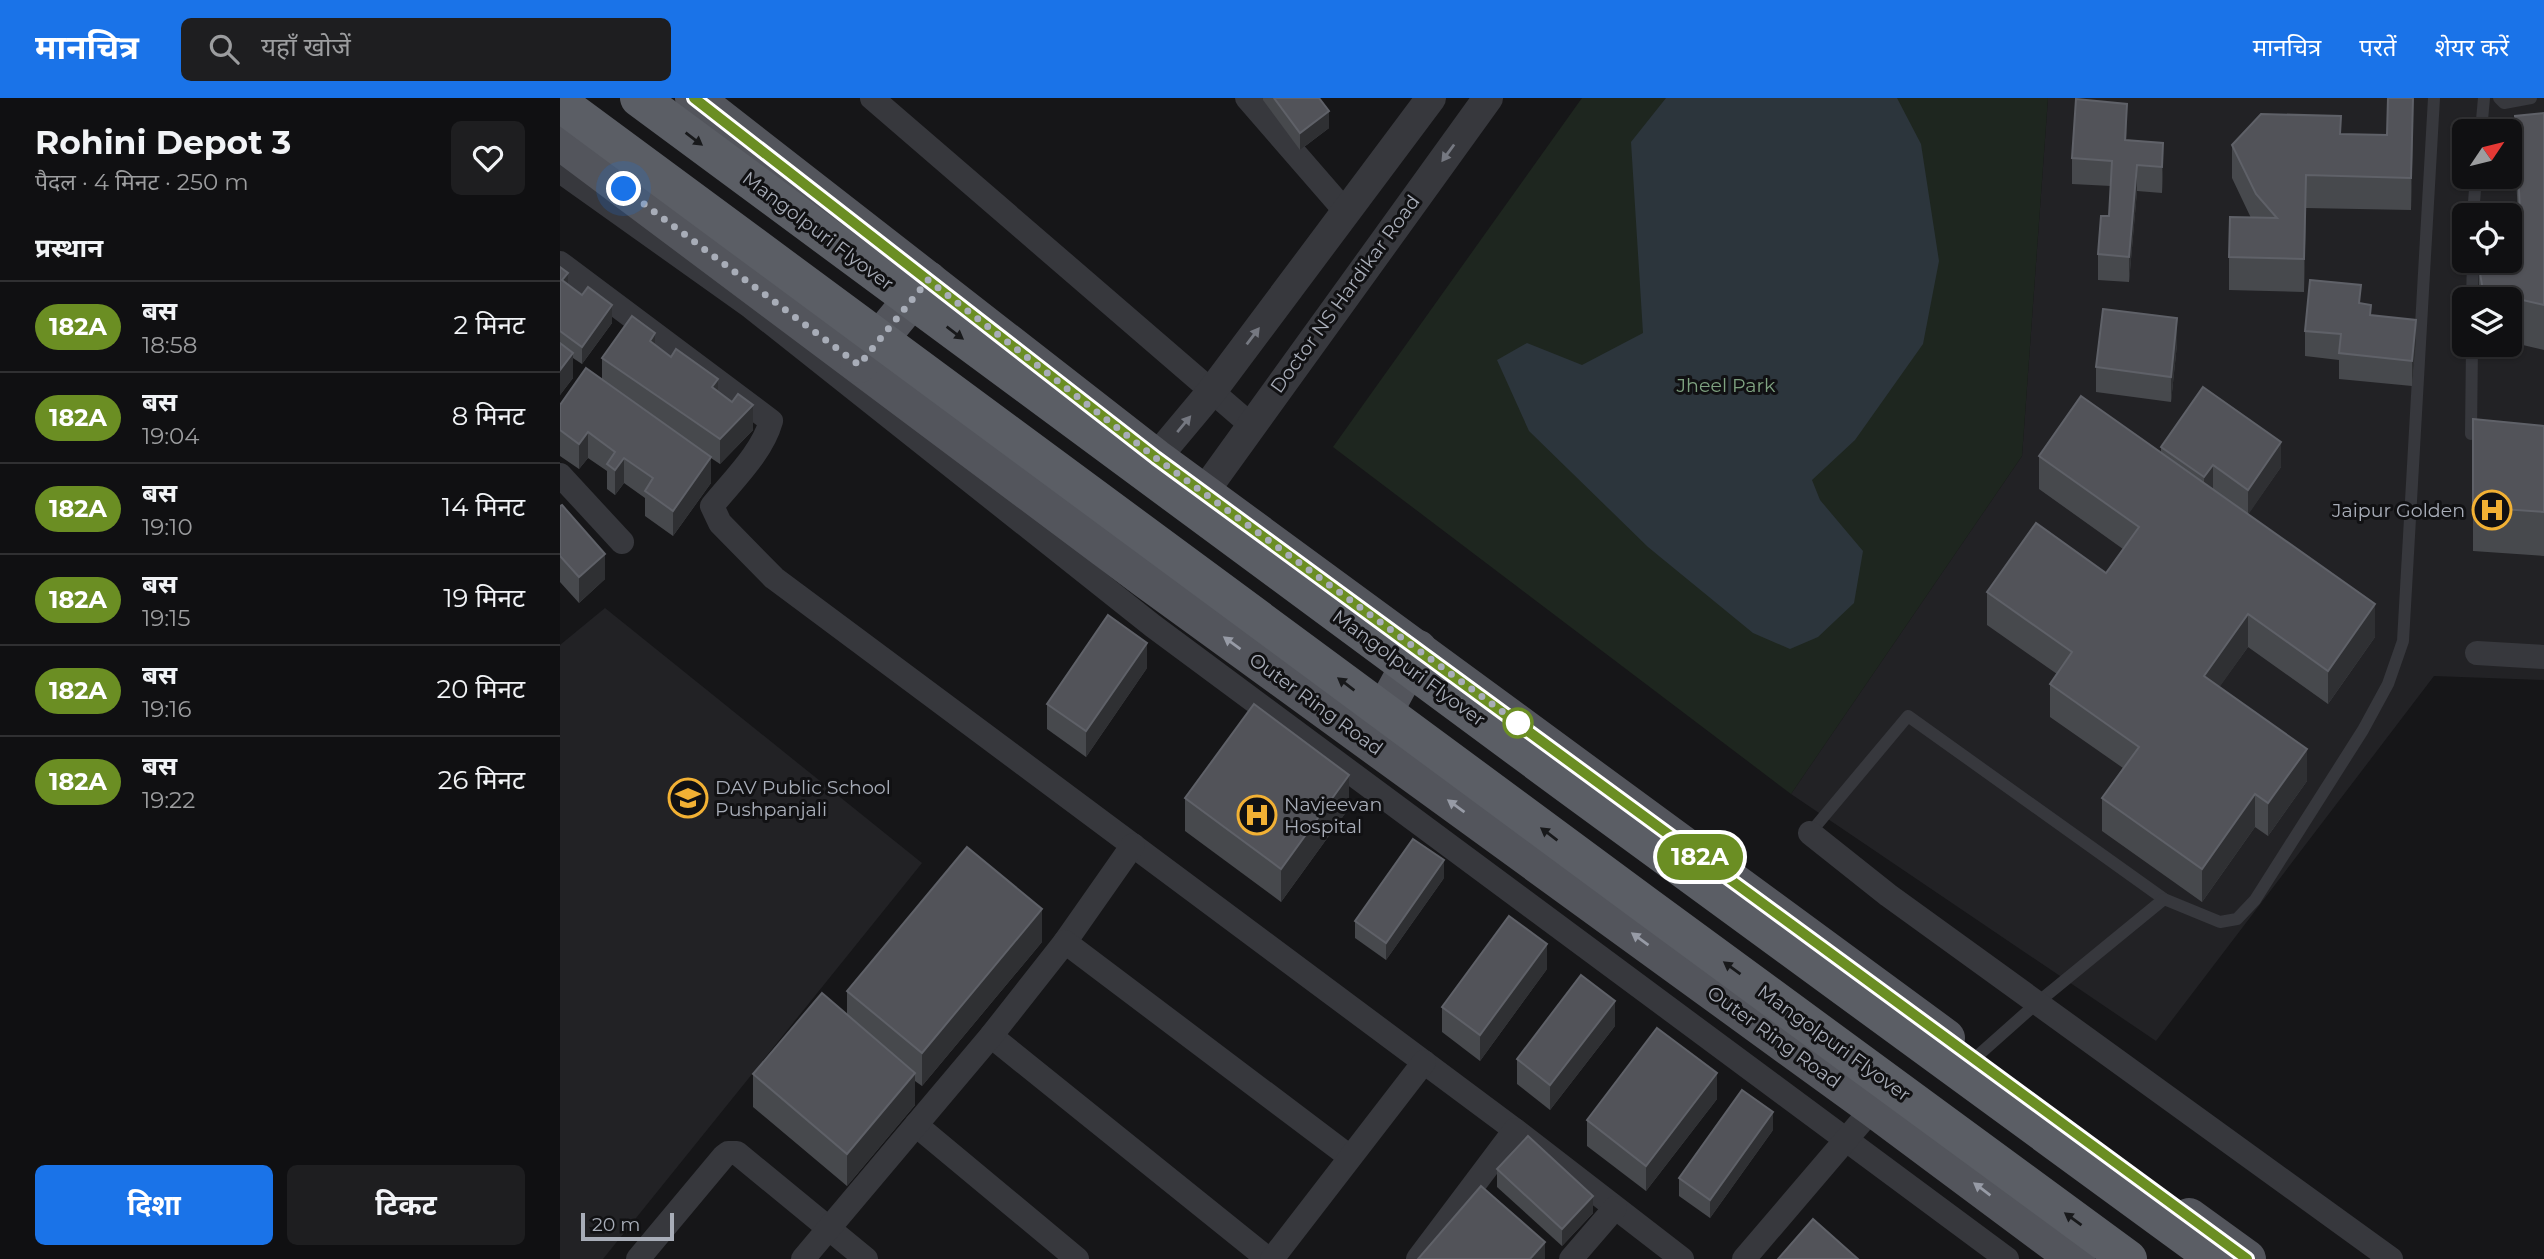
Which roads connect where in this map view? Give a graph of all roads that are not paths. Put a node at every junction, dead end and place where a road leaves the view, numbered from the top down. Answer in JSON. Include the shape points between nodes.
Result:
{"nodes":[{"id":1,"x":639,"y":98,"type":"edge"},
{"id":2,"x":694,"y":98,"type":"edge"},
{"id":3,"x":872,"y":98,"type":"edge"},
{"id":4,"x":1247,"y":98,"type":"edge"},
{"id":5,"x":1431,"y":98,"type":"edge"},
{"id":6,"x":1488,"y":98,"type":"edge"},
{"id":7,"x":2434,"y":98,"type":"edge"},
{"id":8,"x":2484,"y":98,"type":"edge"},
{"id":9,"x":2499,"y":98,"type":"edge"},
{"id":10,"x":2531,"y":98,"type":"edge"},
{"id":11,"x":560,"y":103,"type":"edge"},
{"id":12,"x":2482,"y":119,"type":"edge"},
{"id":13,"x":560,"y":141,"type":"edge"},
{"id":14,"x":560,"y":171,"type":"edge"},
{"id":15,"x":1346,"y":212,"type":"junction"},
{"id":16,"x":560,"y":263,"type":"edge"},
{"id":17,"x":928,"y":280,"type":"junction"},
{"id":18,"x":2472,"y":357,"type":"edge"},
{"id":19,"x":859,"y":365,"type":"junction"},
{"id":20,"x":1212,"y":391,"type":"junction"},
{"id":21,"x":1251,"y":425,"type":"junction"},
{"id":22,"x":2471,"y":434,"type":"edge"},
{"id":23,"x":1156,"y":458,"type":"junction"},
{"id":24,"x":560,"y":475,"type":"edge"},
{"id":25,"x":1204,"y":492,"type":"junction"},
{"id":26,"x":622,"y":542,"type":"dead end"},
{"id":27,"x":1418,"y":649,"type":"junction"},
{"id":28,"x":2477,"y":653,"type":"dead end"},
{"id":29,"x":2544,"y":657,"type":"edge"},
{"id":30,"x":1368,"y":742,"type":"junction"},
{"id":31,"x":1810,"y":833,"type":"joint"},
{"id":32,"x":1133,"y":845,"type":"junction"},
{"id":33,"x":2164,"y":899,"type":"junction"},
{"id":34,"x":1065,"y":942,"type":"junction"},
{"id":35,"x":2037,"y":1003,"type":"junction"},
{"id":36,"x":991,"y":1036,"type":"junction"},
{"id":37,"x":1974,"y":1059,"type":"junction"},
{"id":38,"x":1423,"y":1062,"type":"junction"},
{"id":39,"x":1872,"y":1108,"type":"junction"},
{"id":40,"x":916,"y":1125,"type":"junction"},
{"id":41,"x":1515,"y":1130,"type":"junction"},
{"id":42,"x":1846,"y":1140,"type":"junction"},
{"id":43,"x":1350,"y":1157,"type":"junction"},
{"id":44,"x":1615,"y":1208,"type":"junction"},
{"id":45,"x":830,"y":1228,"type":"junction"},
{"id":46,"x":638,"y":1259,"type":"edge"},
{"id":47,"x":803,"y":1259,"type":"edge"},
{"id":48,"x":866,"y":1259,"type":"edge"},
{"id":49,"x":1077,"y":1259,"type":"edge"},
{"id":50,"x":1270,"y":1259,"type":"edge"},
{"id":51,"x":1418,"y":1259,"type":"edge"},
{"id":52,"x":1571,"y":1259,"type":"edge"},
{"id":53,"x":1682,"y":1259,"type":"edge"},
{"id":54,"x":1744,"y":1259,"type":"edge"},
{"id":55,"x":2007,"y":1259,"type":"edge"},
{"id":56,"x":2076,"y":1259,"type":"edge"},
{"id":57,"x":2128,"y":1259,"type":"edge"},
{"id":58,"x":2216,"y":1259,"type":"edge"},
{"id":59,"x":2246,"y":1259,"type":"edge"},
{"id":60,"x":2391,"y":1259,"type":"edge"}],
"edges":[{"from":1,"to":58,"type":"highway","name":"Mangolpuri Flyover","one_way":true,"bridge":true},
{"from":2,"to":17,"type":"main road"},
{"from":3,"to":20,"type":"street"},
{"from":4,"to":15,"type":"street"},
{"from":5,"to":15,"type":"street"},
{"from":6,"to":21,"type":"street","name":"Doctor NS Hardikar Road","one_way":true},
{"from":7,"to":33,"type":"lane","via":[[2403,641],[2388,684],[2362,730],[2255,900],[2237,919],[2220,922]]},
{"from":8,"to":12,"type":"lane"},
{"from":9,"to":10,"type":"lane","via":[[2504,103]]},
{"from":57,"to":11,"type":"highway","name":"Mangolpuri Flyover","one_way":true,"bridge":true},
{"from":13,"to":19,"type":"main road","name":"Outer Ring Road"},
{"from":14,"to":42,"type":"street","via":[[751,307],[1153,626]]},
{"from":20,"to":15,"type":"street","one_way":true},
{"from":16,"to":32,"type":"street","via":[[771,421],[755,451],[712,506],[738,544],[774,578]]},
{"from":17,"to":19,"type":"main road"},
{"from":17,"to":23,"type":"main road"},
{"from":18,"to":22,"type":"lane"},
{"from":30,"to":19,"type":"main road","name":"Outer Ring Road","one_way":true},
{"from":20,"to":21,"type":"street"},
{"from":23,"to":20,"type":"street","one_way":true},
{"from":21,"to":25,"type":"street","name":"Doctor NS Hardikar Road"},
{"from":23,"to":25,"type":"main road"},
{"from":24,"to":26,"type":"street"},
{"from":25,"to":27,"type":"main road"},
{"from":27,"to":30,"type":"main road"},
{"from":27,"to":37,"type":"main road"},
{"from":28,"to":29,"type":"street"},
{"from":39,"to":30,"type":"main road","name":"Outer Ring Road","one_way":true},
{"from":31,"to":33,"type":"lane","via":[[1908,716]]},
{"from":31,"to":35,"type":"street"},
{"from":32,"to":34,"type":"street"},
{"from":32,"to":38,"type":"street"},
{"from":33,"to":35,"type":"lane"},
{"from":34,"to":36,"type":"street"},
{"from":34,"to":43,"type":"street"},
{"from":35,"to":37,"type":"lane"},
{"from":35,"to":60,"type":"street"},
{"from":36,"to":40,"type":"street"},
{"from":36,"to":50,"type":"street"},
{"from":37,"to":59,"type":"main road"},
{"from":38,"to":41,"type":"street"},
{"from":38,"to":43,"type":"street"},
{"from":39,"to":42,"type":"street"},
{"from":56,"to":39,"type":"main road","name":"Outer Ring Road","one_way":true},
{"from":40,"to":45,"type":"street"},
{"from":40,"to":49,"type":"street"},
{"from":41,"to":44,"type":"street"},
{"from":41,"to":51,"type":"street"},
{"from":42,"to":54,"type":"street"},
{"from":42,"to":55,"type":"street"},
{"from":43,"to":50,"type":"street"},
{"from":44,"to":52,"type":"street"},
{"from":44,"to":53,"type":"street"},
{"from":45,"to":46,"type":"street","via":[[737,1153],[728,1153]]},
{"from":45,"to":47,"type":"street"},
{"from":45,"to":48,"type":"street"}]}
